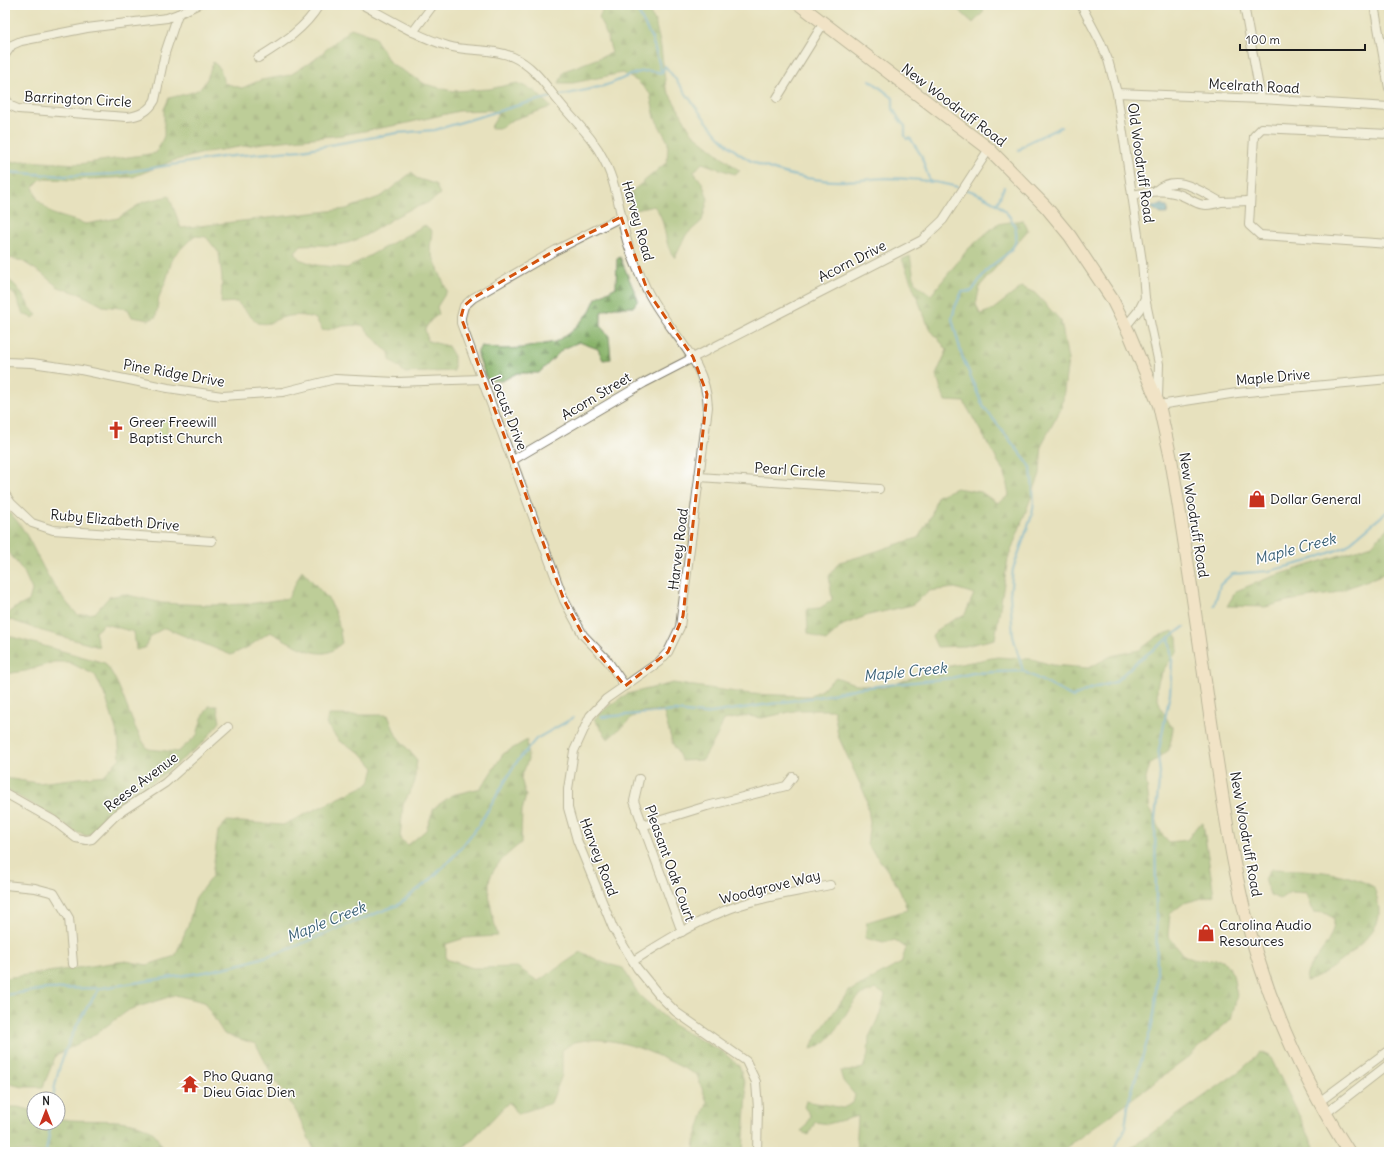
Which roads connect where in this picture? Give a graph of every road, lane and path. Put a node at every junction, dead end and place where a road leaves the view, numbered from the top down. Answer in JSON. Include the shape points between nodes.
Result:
{"nodes":[{"id":1,"x":197,"y":5,"type":"edge"},
{"id":2,"x":319,"y":5,"type":"edge"},
{"id":3,"x":363,"y":5,"type":"edge"},
{"id":4,"x":433,"y":5,"type":"edge"},
{"id":5,"x":800,"y":5,"type":"edge"},
{"id":6,"x":1081,"y":5,"type":"edge"},
{"id":7,"x":1244,"y":5,"type":"edge"},
{"id":8,"x":1374,"y":5,"type":"edge"},
{"id":9,"x":178,"y":14,"type":"junction"},
{"id":10,"x":823,"y":24,"type":"junction"},
{"id":11,"x":413,"y":32,"type":"junction"},
{"id":12,"x":5,"y":55,"type":"edge"},
{"id":13,"x":258,"y":58,"type":"dead end"},
{"id":14,"x":1389,"y":88,"type":"edge"},
{"id":15,"x":1117,"y":93,"type":"junction"},
{"id":16,"x":5,"y":98,"type":"edge"},
{"id":17,"x":777,"y":98,"type":"dead end"},
{"id":18,"x":1261,"y":99,"type":"junction"},
{"id":19,"x":1389,"y":107,"type":"edge"},
{"id":20,"x":1389,"y":134,"type":"edge"},
{"id":21,"x":989,"y":148,"type":"junction"},
{"id":22,"x":1155,"y":191,"type":"junction"},
{"id":23,"x":1133,"y":194,"type":"junction"},
{"id":24,"x":1221,"y":202,"type":"junction"},
{"id":25,"x":1250,"y":202,"type":"junction"},
{"id":26,"x":621,"y":217,"type":"junction"},
{"id":27,"x":1389,"y":244,"type":"edge"},
{"id":28,"x":1145,"y":298,"type":"junction"},
{"id":29,"x":1126,"y":326,"type":"junction"},
{"id":30,"x":693,"y":357,"type":"junction"},
{"id":31,"x":5,"y":362,"type":"edge"},
{"id":32,"x":481,"y":379,"type":"junction"},
{"id":33,"x":1389,"y":379,"type":"edge"},
{"id":34,"x":1159,"y":403,"type":"junction"},
{"id":35,"x":513,"y":460,"type":"junction"},
{"id":36,"x":699,"y":477,"type":"junction"},
{"id":37,"x":879,"y":489,"type":"dead end"},
{"id":38,"x":5,"y":494,"type":"edge"},
{"id":39,"x":212,"y":541,"type":"dead end"},
{"id":40,"x":625,"y":686,"type":"junction"},
{"id":41,"x":228,"y":727,"type":"dead end"},
{"id":42,"x":794,"y":777,"type":"dead end"},
{"id":43,"x":639,"y":779,"type":"dead end"},
{"id":44,"x":5,"y":793,"type":"edge"},
{"id":45,"x":642,"y":826,"type":"junction"},
{"id":46,"x":5,"y":885,"type":"edge"},
{"id":47,"x":830,"y":885,"type":"dead end"},
{"id":48,"x":682,"y":932,"type":"junction"},
{"id":49,"x":633,"y":961,"type":"junction"},
{"id":50,"x":73,"y":964,"type":"dead end"},
{"id":51,"x":1389,"y":1050,"type":"edge"},
{"id":52,"x":1389,"y":1064,"type":"edge"},
{"id":53,"x":1319,"y":1102,"type":"junction"},
{"id":54,"x":1326,"y":1113,"type":"junction"},
{"id":55,"x":757,"y":1152,"type":"edge"},
{"id":56,"x":1349,"y":1152,"type":"edge"}],
"edges":[{"from":1,"to":9,"type":"street"},
{"from":2,"to":13,"type":"street","via":[[313,16],[289,39]]},
{"from":3,"to":11,"type":"street","name":"Harvey Road"},
{"from":4,"to":11,"type":"street"},
{"from":5,"to":10,"type":"main road","name":"New Woodruff Road"},
{"from":6,"to":15,"type":"street","name":"Old Woodruff Road","via":[[1108,60]]},
{"from":7,"to":18,"type":"street"},
{"from":8,"to":14,"type":"street"},
{"from":9,"to":12,"type":"street","via":[[167,18],[88,28],[21,41],[12,45]]},
{"from":9,"to":16,"type":"street","name":"Barrington Circle","via":[[155,100],[152,106],[141,114],[127,116],[18,109],[11,106]]},
{"from":10,"to":17,"type":"street"},
{"from":10,"to":21,"type":"main road","name":"New Woodruff Road"},
{"from":11,"to":26,"type":"street","name":"Harvey Road","via":[[454,47],[496,52],[513,57],[532,69],[587,133],[604,160],[616,189]]},
{"from":15,"to":18,"type":"street","name":"Mcelrath Road"},
{"from":15,"to":23,"type":"street","name":"Old Woodruff Road"},
{"from":18,"to":19,"type":"street","name":"Mcelrath Road"},
{"from":20,"to":25,"type":"street","via":[[1262,128],[1254,136]]},
{"from":21,"to":29,"type":"main road","name":"New Woodruff Road","via":[[1070,236],[1092,267]]},
{"from":21,"to":30,"type":"street","name":"Acorn Drive","via":[[943,220],[922,240]]},
{"from":22,"to":23,"type":"street"},
{"from":22,"to":24,"type":"street","via":[[1174,193],[1196,204],[1213,205]]},
{"from":22,"to":24,"type":"street","via":[[1163,184],[1189,185]]},
{"from":23,"to":28,"type":"street","name":"Old Woodruff Road"},
{"from":24,"to":25,"type":"street"},
{"from":25,"to":27,"type":"street","via":[[1249,225],[1260,235]]},
{"from":26,"to":30,"type":"street","name":"Harvey Road","via":[[637,268],[648,292],[661,315]]},
{"from":26,"to":32,"type":"street","name":"Locust Drive","via":[[556,250],[468,302],[462,311],[461,323]]},
{"from":28,"to":29,"type":"street"},
{"from":28,"to":34,"type":"street","name":"Old Woodruff Road","via":[[1160,364]]},
{"from":29,"to":34,"type":"main road","name":"New Woodruff Road"},
{"from":30,"to":35,"type":"street","name":"Acorn Street"},
{"from":30,"to":36,"type":"street","name":"Harvey Road","via":[[705,382],[708,407]]},
{"from":31,"to":32,"type":"street","name":"Pine Ridge Drive","via":[[74,369],[222,396],[283,392],[335,379],[396,382]]},
{"from":32,"to":35,"type":"street","name":"Locust Drive"},
{"from":33,"to":34,"type":"street","name":"Maple Drive"},
{"from":34,"to":53,"type":"main road","name":"New Woodruff Road","via":[[1179,508],[1227,825],[1245,913],[1269,988]]},
{"from":35,"to":40,"type":"street","name":"Locust Drive","via":[[570,612],[583,635],[607,660]]},
{"from":36,"to":37,"type":"street","name":"Pearl Circle"},
{"from":36,"to":40,"type":"street","name":"Harvey Road","via":[[680,627],[672,646],[659,662]]},
{"from":38,"to":39,"type":"street","name":"Ruby Elizabeth Drive","via":[[32,522],[53,530]]},
{"from":40,"to":49,"type":"street","name":"Harvey Road","via":[[598,707],[579,737],[570,769],[568,808],[577,840],[613,928]]},
{"from":41,"to":44,"type":"street","name":"Reese Avenue","via":[[165,783],[116,816],[92,839],[76,838],[53,820]]},
{"from":42,"to":45,"type":"street","via":[[786,786]]},
{"from":43,"to":45,"type":"street","name":"Pleasant Oak Court","via":[[634,801]]},
{"from":45,"to":48,"type":"street","name":"Pleasant Oak Court"},
{"from":46,"to":50,"type":"street","via":[[35,888],[54,894],[69,918]]},
{"from":47,"to":48,"type":"street","name":"Woodgrove Way","via":[[724,911]]},
{"from":48,"to":49,"type":"street","name":"Woodgrove Way"},
{"from":49,"to":55,"type":"street","name":"Harvey Road","via":[[655,991],[676,1012],[746,1061],[756,1082]]},
{"from":51,"to":53,"type":"street"},
{"from":52,"to":54,"type":"street"},
{"from":53,"to":54,"type":"main road","name":"New Woodruff Road"},
{"from":54,"to":56,"type":"main road","name":"New Woodruff Road"}]}
